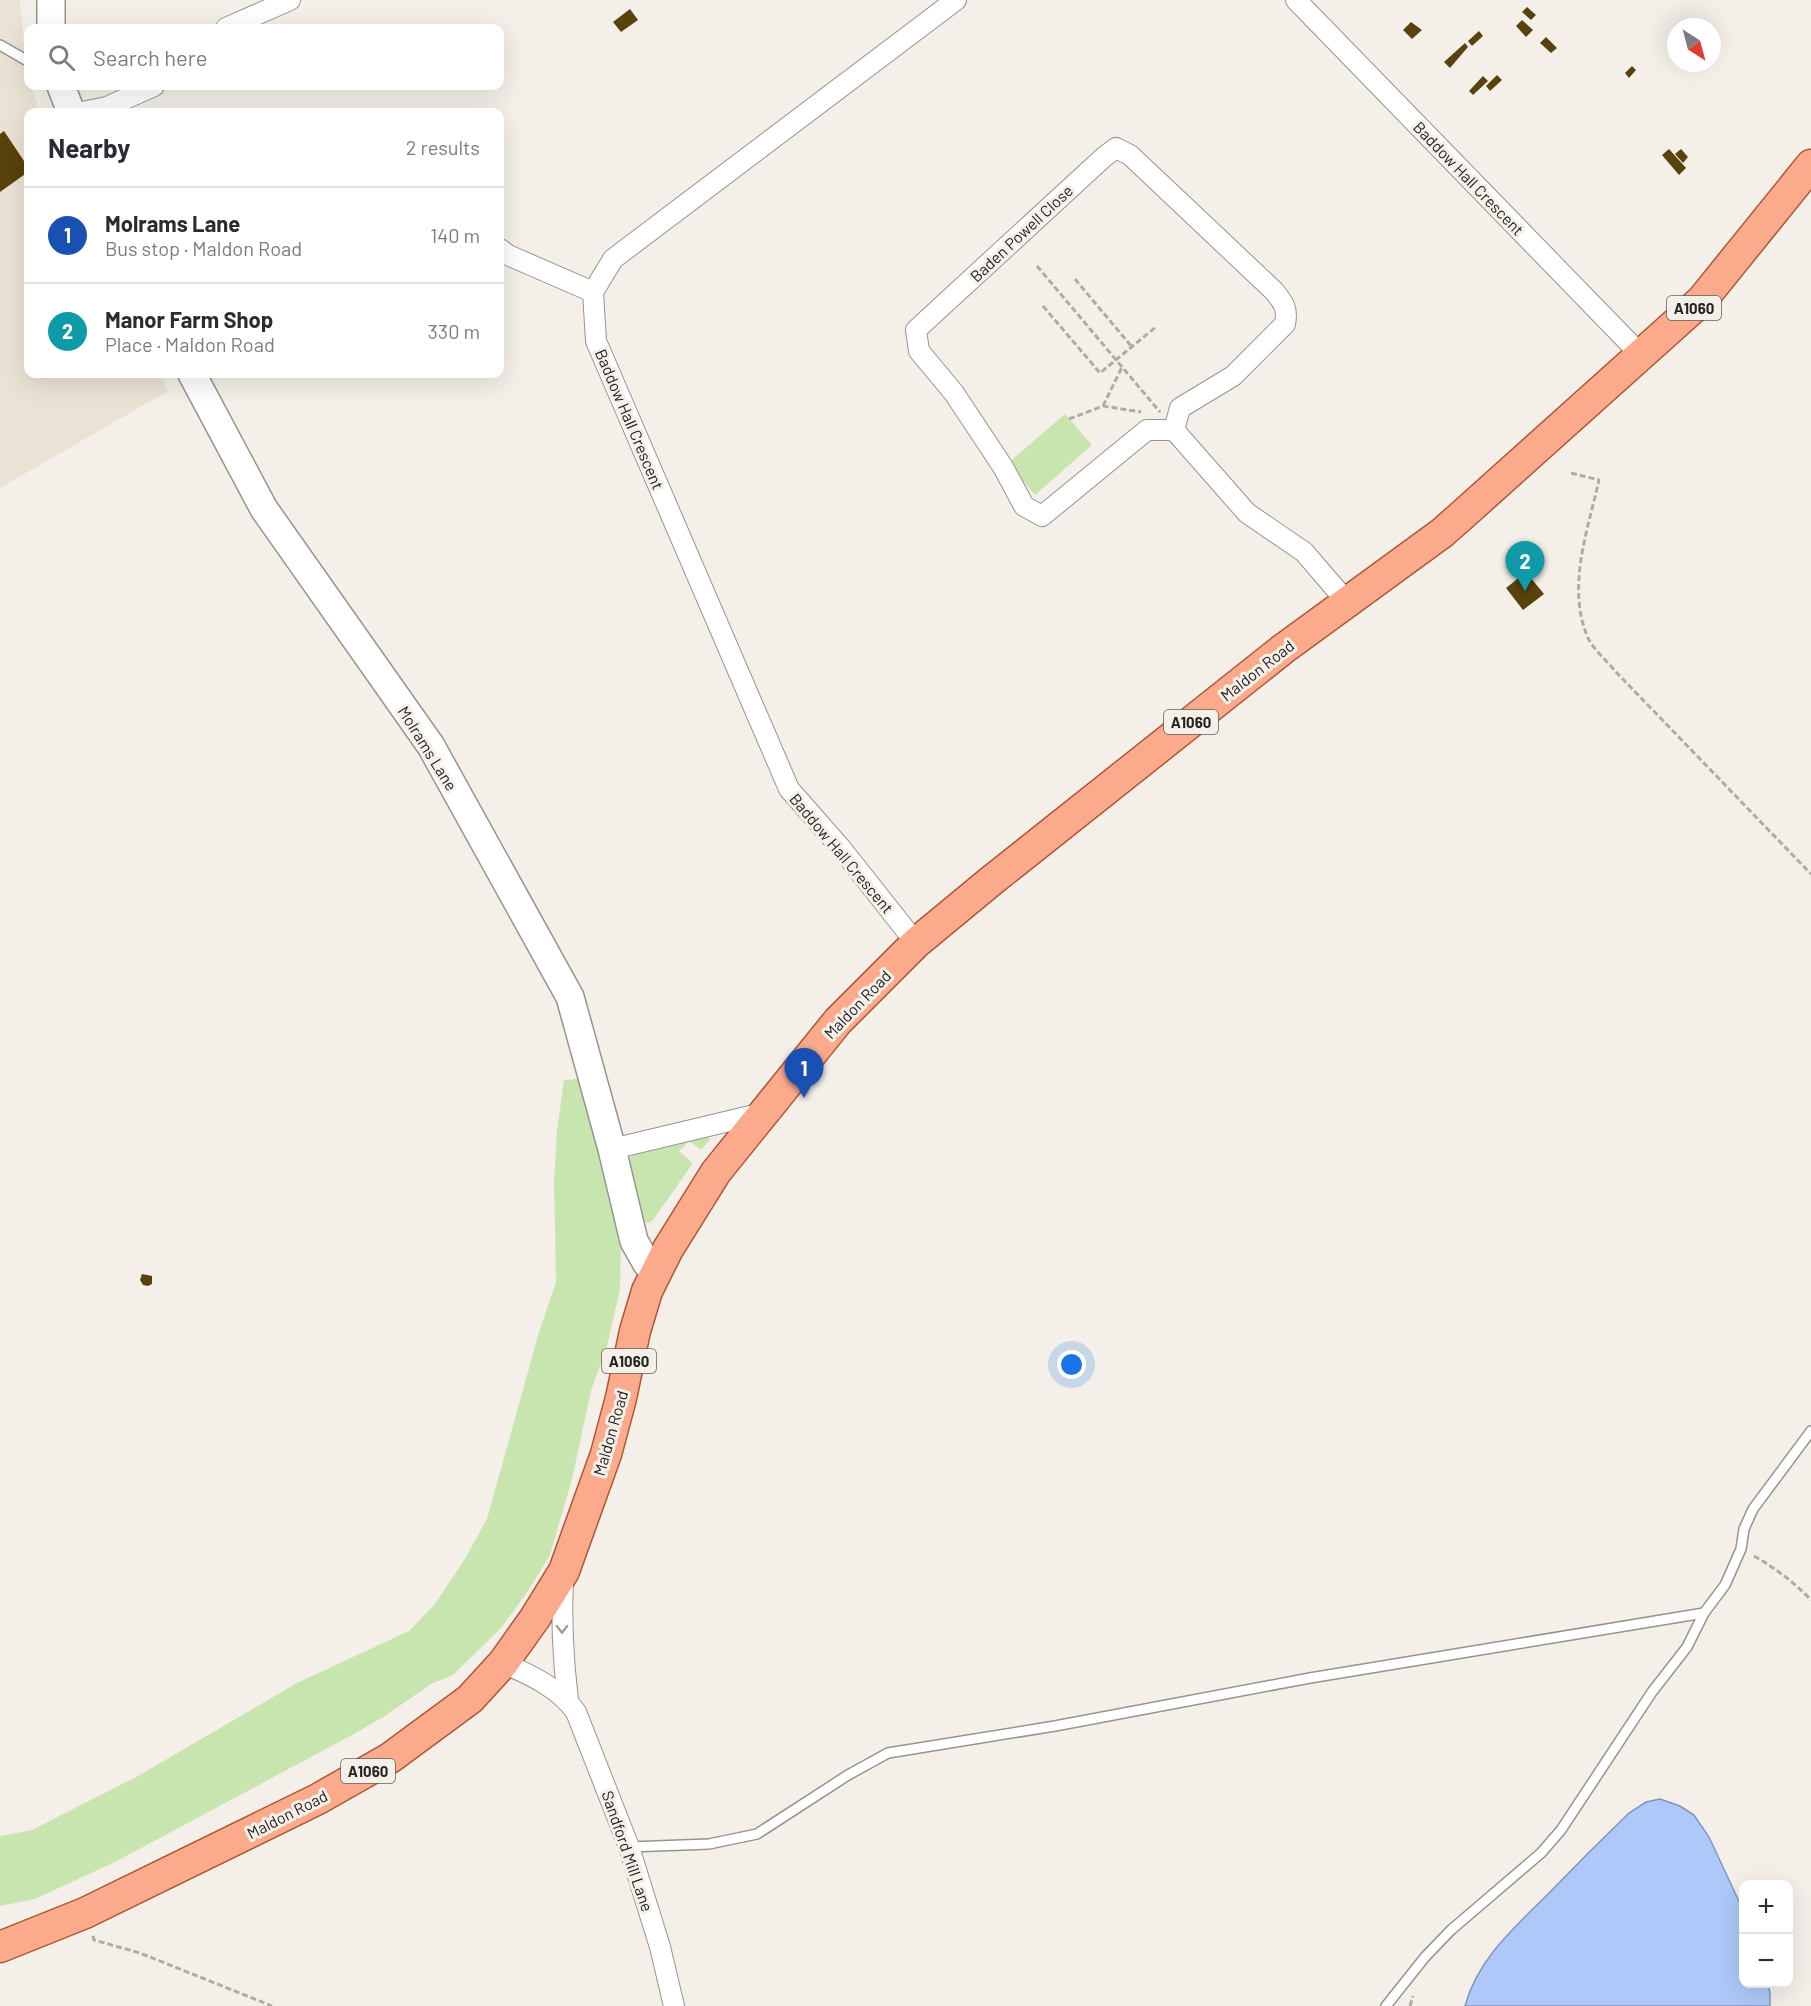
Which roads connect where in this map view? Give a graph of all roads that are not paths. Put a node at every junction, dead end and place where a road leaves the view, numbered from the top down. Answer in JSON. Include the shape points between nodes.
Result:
{"nodes":[{"id":1,"x":51,"y":0,"type":"edge"},
{"id":2,"x":290,"y":0,"type":"edge"},
{"id":3,"x":956,"y":0,"type":"edge"},
{"id":4,"x":1296,"y":0,"type":"edge"},
{"id":5,"x":51,"y":24,"type":"edge"},
{"id":6,"x":235,"y":24,"type":"edge"},
{"id":7,"x":0,"y":45,"type":"edge"},
{"id":8,"x":24,"y":58,"type":"edge"},
{"id":9,"x":63,"y":90,"type":"edge"},
{"id":10,"x":145,"y":90,"type":"edge"},
{"id":11,"x":69,"y":108,"type":"edge"},
{"id":12,"x":102,"y":108,"type":"edge"},
{"id":13,"x":1811,"y":165,"type":"edge"},
{"id":14,"x":1811,"y":181,"type":"edge"},
{"id":15,"x":1764,"y":225,"type":"junction"},
{"id":16,"x":504,"y":252,"type":"edge"},
{"id":17,"x":593,"y":292,"type":"junction"},
{"id":18,"x":1642,"y":356,"type":"junction"},
{"id":19,"x":194,"y":378,"type":"edge"},
{"id":20,"x":1170,"y":424,"type":"junction"},
{"id":21,"x":1347,"y":602,"type":"junction"},
{"id":22,"x":916,"y":943,"type":"junction"},
{"id":23,"x":763,"y":1113,"type":"junction"},
{"id":24,"x":612,"y":1149,"type":"junction"},
{"id":25,"x":657,"y":1269,"type":"junction"},
{"id":26,"x":1811,"y":1431,"type":"edge"},
{"id":27,"x":564,"y":1571,"type":"junction"},
{"id":28,"x":1704,"y":1613,"type":"junction"},
{"id":29,"x":503,"y":1663,"type":"junction"},
{"id":30,"x":568,"y":1700,"type":"junction"},
{"id":31,"x":629,"y":1847,"type":"junction"},
{"id":32,"x":0,"y":1947,"type":"edge"},
{"id":33,"x":674,"y":2006,"type":"edge"},
{"id":34,"x":1386,"y":2006,"type":"edge"}],
"edges":[{"from":1,"to":5,"type":"street"},
{"from":2,"to":6,"type":"street"},
{"from":3,"to":17,"type":"street","via":[[613,259]]},
{"from":4,"to":18,"type":"street","name":"Baddow Hall Crescent"},
{"from":7,"to":8,"type":"lane"},
{"from":9,"to":11,"type":"street"},
{"from":10,"to":12,"type":"street"},
{"from":13,"to":15,"type":"main road","name":"Maldon Road","number":"A1060"},
{"from":14,"to":15,"type":"main road","name":"Maldon Road","number":"A1060"},
{"from":15,"to":18,"type":"main road","name":"Maldon Road","number":"A1060","via":[[1702,300]]},
{"from":16,"to":17,"type":"street"},
{"from":17,"to":22,"type":"street","name":"Baddow Hall Crescent","via":[[596,341],[789,789]]},
{"from":18,"to":21,"type":"main road","name":"Maldon Road","number":"A1060","via":[[1442,533]]},
{"from":19,"to":24,"type":"street","name":"Molrams Lane","via":[[264,509],[431,746],[570,998]]},
{"from":20,"to":20,"type":"street","name":"Baden Powell Close","via":[[1180,408],[1233,376],[1285,324],[1287,314],[1285,304],[1274,291],[1130,155],[1116,148],[916,330],[919,351],[954,393],[1024,506],[1042,516],[1147,429]]},
{"from":20,"to":21,"type":"street","via":[[1247,513],[1304,552]]},
{"from":21,"to":22,"type":"main road","name":"Maldon Road","number":"A1060","via":[[1283,648]]},
{"from":22,"to":23,"type":"main road","name":"Maldon Road","number":"A1060","via":[[838,1021]]},
{"from":23,"to":24,"type":"street"},
{"from":23,"to":25,"type":"main road","name":"Maldon Road","number":"A1060","via":[[716,1172]]},
{"from":24,"to":25,"type":"street","name":"Molrams Lane","via":[[634,1241],[647,1264]]},
{"from":25,"to":27,"type":"main road","name":"Maldon Road","number":"A1060","via":[[635,1330],[606,1454]]},
{"from":26,"to":28,"type":"lane","via":[[1753,1509],[1725,1585]]},
{"from":27,"to":29,"type":"main road","name":"Maldon Road","number":"A1060"},
{"from":27,"to":30,"type":"street","name":"Sandford Mill Lane","one_way":true,"via":[[562,1654]]},
{"from":28,"to":31,"type":"lane","via":[[888,1753],[757,1834],[709,1844]]},
{"from":28,"to":34,"type":"lane","via":[[1687,1647],[1652,1692],[1561,1830],[1541,1853],[1451,1930]]},
{"from":29,"to":30,"type":"street","name":"Sandford Mill Lane"},
{"from":29,"to":32,"type":"main road","name":"Maldon Road","number":"A1060","via":[[471,1699],[390,1758],[318,1799],[85,1912]]},
{"from":30,"to":31,"type":"street","name":"Sandford Mill Lane"},
{"from":31,"to":33,"type":"street","name":"Sandford Mill Lane"}]}
